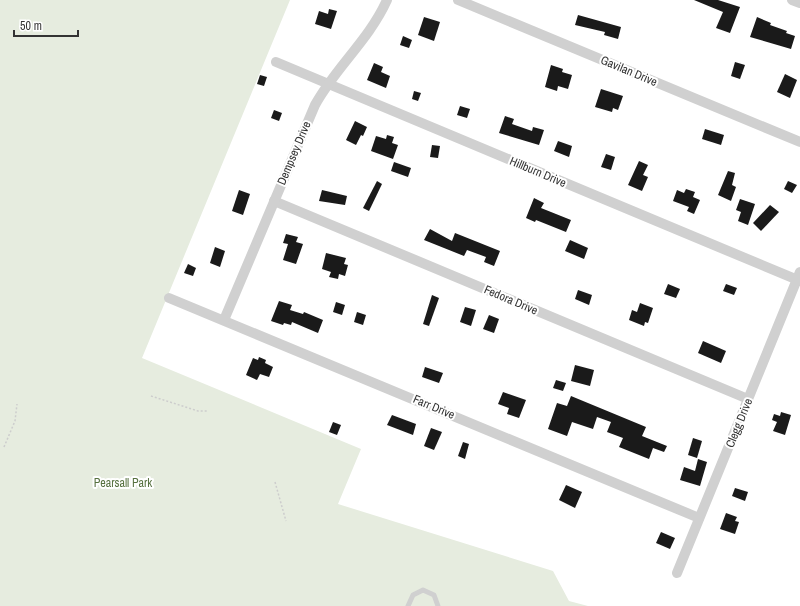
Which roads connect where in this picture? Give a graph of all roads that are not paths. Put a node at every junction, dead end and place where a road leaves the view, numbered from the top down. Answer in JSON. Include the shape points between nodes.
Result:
{"nodes":[{"id":1,"x":387,"y":0,"type":"edge"},
{"id":2,"x":458,"y":0,"type":"edge"},
{"id":3,"x":792,"y":0,"type":"edge"},
{"id":4,"x":800,"y":3,"type":"edge"},
{"id":5,"x":276,"y":62,"type":"dead end"},
{"id":6,"x":327,"y":84,"type":"junction"},
{"id":7,"x":800,"y":142,"type":"edge"},
{"id":8,"x":274,"y":201,"type":"junction"},
{"id":9,"x":799,"y":277,"type":"edge"},
{"id":10,"x":169,"y":298,"type":"dead end"},
{"id":11,"x":224,"y":320,"type":"junction"},
{"id":12,"x":748,"y":400,"type":"junction"},
{"id":13,"x":699,"y":518,"type":"junction"},
{"id":14,"x":677,"y":573,"type":"dead end"},
{"id":15,"x":408,"y":606,"type":"edge"},
{"id":16,"x":438,"y":606,"type":"edge"}],
"edges":[{"from":1,"to":6,"type":"street","name":"Dempsey Drive","via":[[371,30]]},
{"from":2,"to":7,"type":"street","name":"Gavilan Drive"},
{"from":3,"to":4,"type":"street"},
{"from":5,"to":6,"type":"street","name":"Hillburn Drive"},
{"from":6,"to":8,"type":"street","name":"Dempsey Drive","via":[[315,105]]},
{"from":6,"to":9,"type":"street","name":"Hillburn Drive"},
{"from":8,"to":11,"type":"street","name":"Dempsey Drive"},
{"from":8,"to":12,"type":"street","name":"Fedora Drive"},
{"from":9,"to":12,"type":"street","name":"Clegg Drive"},
{"from":10,"to":11,"type":"street","name":"Farr Drive"},
{"from":11,"to":13,"type":"street","name":"Farr Drive"},
{"from":12,"to":13,"type":"street","name":"Clegg Drive"},
{"from":13,"to":14,"type":"street","name":"Clegg Drive"},
{"from":15,"to":16,"type":"lane","via":[[413,595],[423,590],[434,595]]}]}
